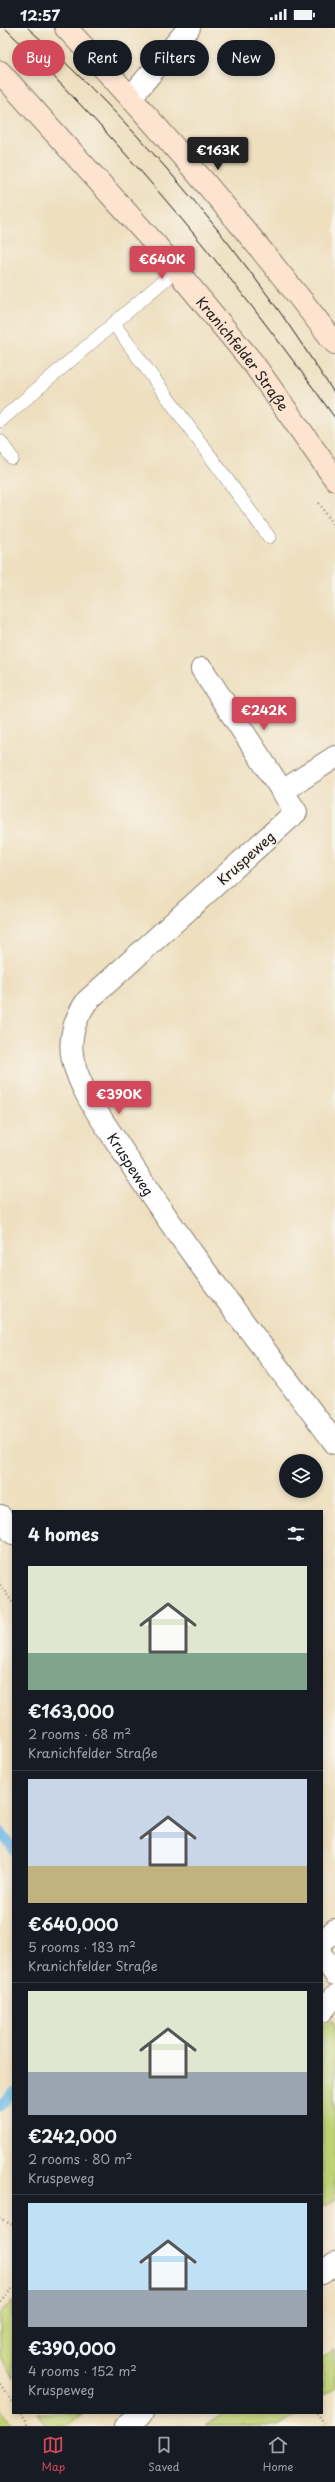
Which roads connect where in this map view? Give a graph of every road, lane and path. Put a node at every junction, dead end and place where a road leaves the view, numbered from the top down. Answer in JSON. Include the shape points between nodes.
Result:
{"nodes":[{"id":1,"x":66,"y":28,"type":"edge"},
{"id":2,"x":189,"y":28,"type":"edge"},
{"id":3,"x":0,"y":72,"type":"edge"},
{"id":4,"x":131,"y":97,"type":"junction"},
{"id":5,"x":176,"y":270,"type":"junction"},
{"id":6,"x":114,"y":324,"type":"junction"},
{"id":7,"x":335,"y":343,"type":"edge"},
{"id":8,"x":0,"y":421,"type":"edge"},
{"id":9,"x":0,"y":441,"type":"edge"},
{"id":10,"x":12,"y":458,"type":"dead end"},
{"id":11,"x":335,"y":479,"type":"edge"},
{"id":12,"x":269,"y":537,"type":"dead end"},
{"id":13,"x":202,"y":669,"type":"dead end"},
{"id":14,"x":335,"y":757,"type":"edge"},
{"id":15,"x":283,"y":791,"type":"junction"},
{"id":16,"x":335,"y":1443,"type":"edge"},
{"id":17,"x":0,"y":1516,"type":"edge"},
{"id":18,"x":12,"y":1532,"type":"edge"},
{"id":19,"x":0,"y":1585,"type":"edge"},
{"id":20,"x":12,"y":1602,"type":"edge"},
{"id":21,"x":335,"y":1930,"type":"edge"},
{"id":22,"x":323,"y":1941,"type":"edge"},
{"id":23,"x":323,"y":1957,"type":"edge"},
{"id":24,"x":335,"y":1974,"type":"edge"},
{"id":25,"x":335,"y":1996,"type":"edge"},
{"id":26,"x":323,"y":2010,"type":"edge"},
{"id":27,"x":0,"y":2219,"type":"edge"},
{"id":28,"x":12,"y":2225,"type":"edge"},
{"id":29,"x":335,"y":2263,"type":"edge"},
{"id":30,"x":323,"y":2272,"type":"edge"},
{"id":31,"x":12,"y":2289,"type":"edge"},
{"id":32,"x":0,"y":2301,"type":"edge"},
{"id":33,"x":0,"y":2384,"type":"edge"},
{"id":34,"x":12,"y":2402,"type":"edge"},
{"id":35,"x":22,"y":2414,"type":"edge"},
{"id":36,"x":141,"y":2414,"type":"edge"},
{"id":37,"x":318,"y":2414,"type":"edge"},
{"id":38,"x":30,"y":2426,"type":"edge"},
{"id":39,"x":125,"y":2426,"type":"edge"},
{"id":40,"x":326,"y":2426,"type":"edge"}],
"edges":[{"from":1,"to":4,"type":"main road"},
{"from":2,"to":4,"type":"street"},
{"from":3,"to":5,"type":"main road","name":"Kranichfelder Straße"},
{"from":4,"to":7,"type":"main road","via":[[260,246]]},
{"from":5,"to":6,"type":"lane"},
{"from":5,"to":11,"type":"main road","name":"Kranichfelder Straße","via":[[253,363]]},
{"from":6,"to":8,"type":"lane"},
{"from":6,"to":12,"type":"lane"},
{"from":9,"to":10,"type":"lane"},
{"from":13,"to":15,"type":"street","name":"Kruspeweg"},
{"from":14,"to":15,"type":"street"},
{"from":15,"to":16,"type":"street","name":"Kruspeweg","via":[[296,812],[87,1001],[76,1022],[71,1047],[81,1085],[133,1169],[190,1251]]},
{"from":17,"to":18,"type":"street"},
{"from":19,"to":20,"type":"path"},
{"from":21,"to":22,"type":"street"},
{"from":23,"to":24,"type":"street"},
{"from":25,"to":26,"type":"street"},
{"from":27,"to":28,"type":"path"},
{"from":29,"to":30,"type":"street"},
{"from":31,"to":32,"type":"path"},
{"from":33,"to":34,"type":"path"},
{"from":35,"to":38,"type":"path"},
{"from":36,"to":39,"type":"street"},
{"from":37,"to":40,"type":"path"}]}
